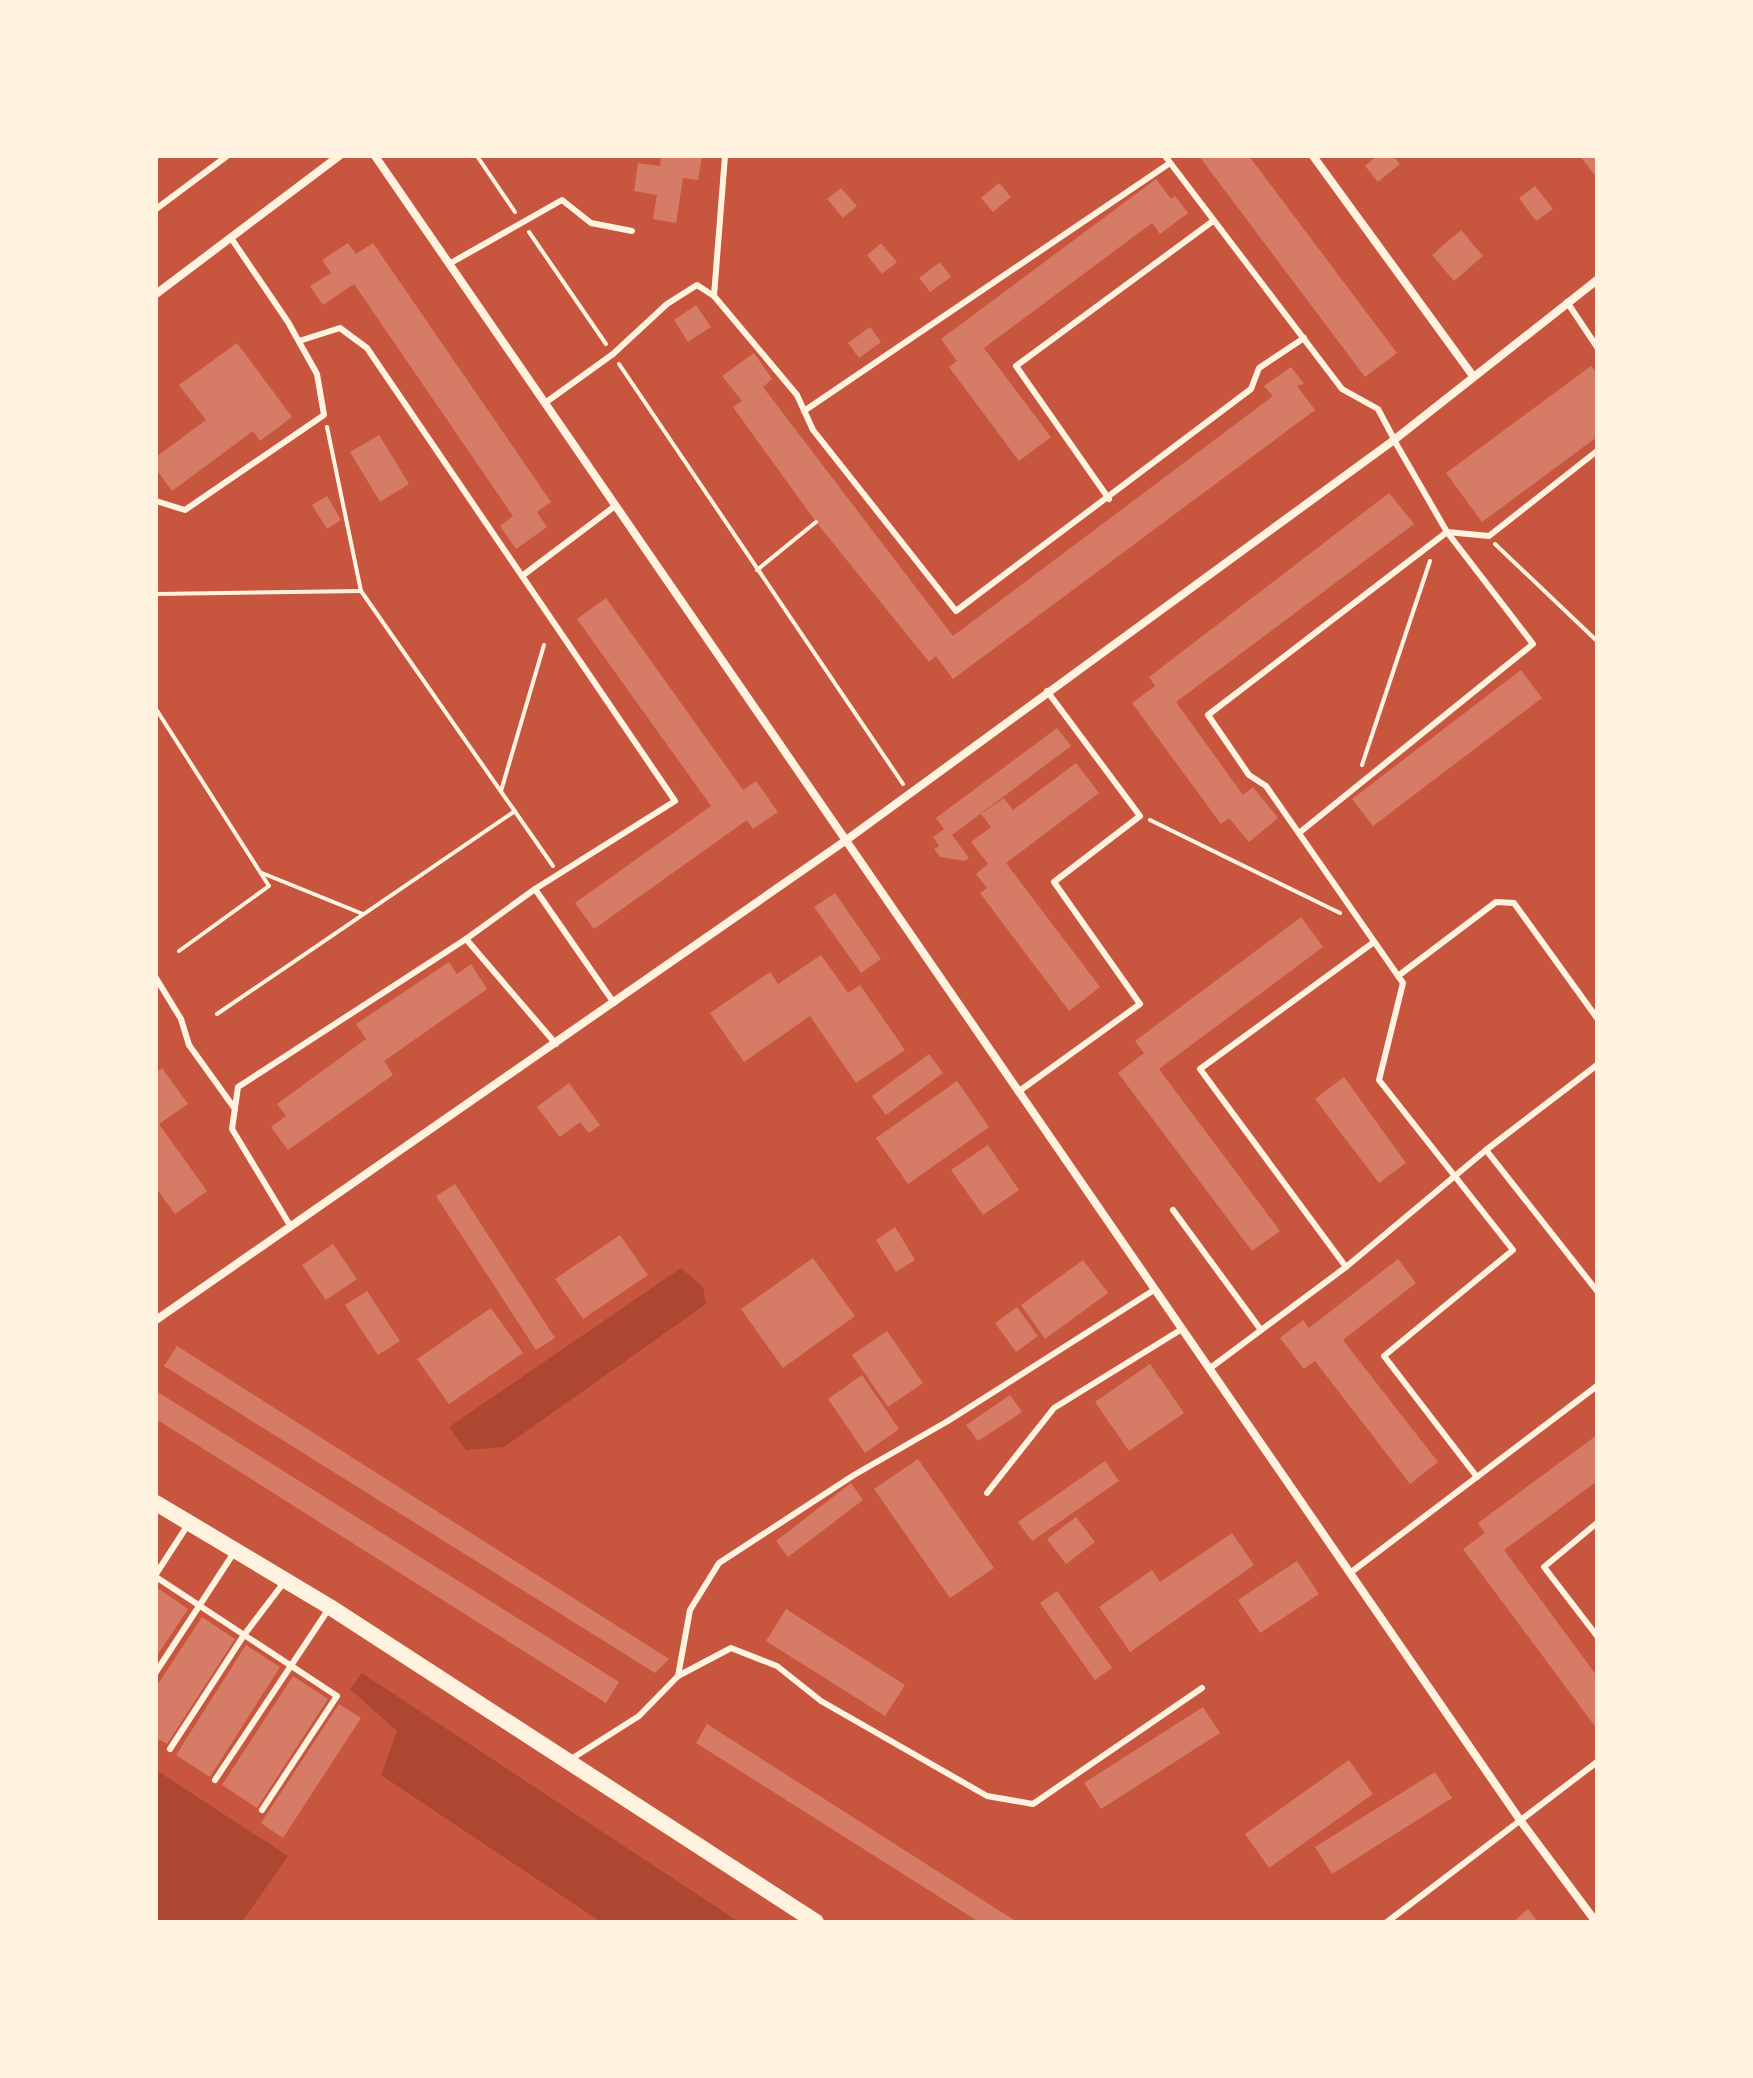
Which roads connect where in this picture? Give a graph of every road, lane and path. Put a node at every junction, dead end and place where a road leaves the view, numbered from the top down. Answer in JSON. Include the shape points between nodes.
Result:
{"nodes":[{"id":1,"x":227,"y":156,"type":"edge"},
{"id":2,"x":339,"y":156,"type":"edge"},
{"id":3,"x":375,"y":156,"type":"edge"},
{"id":4,"x":477,"y":156,"type":"edge"},
{"id":5,"x":725,"y":156,"type":"edge"},
{"id":6,"x":1165,"y":156,"type":"edge"},
{"id":7,"x":1327,"y":156,"type":"edge"},
{"id":8,"x":1315,"y":159,"type":"edge"},
{"id":9,"x":1170,"y":163,"type":"junction"},
{"id":10,"x":156,"y":209,"type":"edge"},
{"id":11,"x":1213,"y":221,"type":"junction"},
{"id":12,"x":523,"y":223,"type":"junction"},
{"id":13,"x":632,"y":231,"type":"dead end"},
{"id":14,"x":231,"y":238,"type":"junction"},
{"id":15,"x":449,"y":264,"type":"junction"},
{"id":16,"x":1597,"y":280,"type":"edge"},
{"id":17,"x":156,"y":294,"type":"edge"},
{"id":18,"x":714,"y":296,"type":"junction"},
{"id":19,"x":1567,"y":302,"type":"junction"},
{"id":20,"x":1304,"y":338,"type":"junction"},
{"id":21,"x":299,"y":341,"type":"junction"},
{"id":22,"x":1597,"y":347,"type":"edge"},
{"id":23,"x":613,"y":354,"type":"junction"},
{"id":24,"x":1473,"y":376,"type":"junction"},
{"id":25,"x":545,"y":403,"type":"junction"},
{"id":26,"x":804,"y":411,"type":"junction"},
{"id":27,"x":324,"y":415,"type":"junction"},
{"id":28,"x":1394,"y":439,"type":"junction"},
{"id":29,"x":1597,"y":451,"type":"edge"},
{"id":30,"x":1109,"y":499,"type":"junction"},
{"id":31,"x":156,"y":501,"type":"edge"},
{"id":32,"x":615,"y":506,"type":"junction"},
{"id":33,"x":816,"y":522,"type":"dead end"},
{"id":34,"x":1447,"y":532,"type":"junction"},
{"id":35,"x":1489,"y":536,"type":"junction"},
{"id":36,"x":1437,"y":540,"type":"junction"},
{"id":37,"x":757,"y":570,"type":"junction"},
{"id":38,"x":522,"y":576,"type":"junction"},
{"id":39,"x":361,"y":591,"type":"junction"},
{"id":40,"x":156,"y":594,"type":"edge"},
{"id":41,"x":1597,"y":641,"type":"edge"},
{"id":42,"x":544,"y":645,"type":"dead end"},
{"id":43,"x":1047,"y":690,"type":"junction"},
{"id":44,"x":156,"y":709,"type":"edge"},
{"id":45,"x":1357,"y":786,"type":"junction"},
{"id":46,"x":501,"y":791,"type":"junction"},
{"id":47,"x":909,"y":793,"type":"junction"},
{"id":48,"x":515,"y":811,"type":"junction"},
{"id":49,"x":1140,"y":816,"type":"junction"},
{"id":50,"x":1299,"y":833,"type":"junction"},
{"id":51,"x":845,"y":841,"type":"junction"},
{"id":52,"x":260,"y":872,"type":"junction"},
{"id":53,"x":559,"y":874,"type":"junction"},
{"id":54,"x":535,"y":889,"type":"junction"},
{"id":55,"x":363,"y":914,"type":"junction"},
{"id":56,"x":1362,"y":924,"type":"junction"},
{"id":57,"x":466,"y":939,"type":"junction"},
{"id":58,"x":1374,"y":942,"type":"junction"},
{"id":59,"x":179,"y":951,"type":"dead end"},
{"id":60,"x":1398,"y":976,"type":"junction"},
{"id":61,"x":156,"y":978,"type":"edge"},
{"id":62,"x":614,"y":1003,"type":"junction"},
{"id":63,"x":217,"y":1014,"type":"dead end"},
{"id":64,"x":1597,"y":1018,"type":"edge"},
{"id":65,"x":556,"y":1044,"type":"junction"},
{"id":66,"x":1597,"y":1065,"type":"edge"},
{"id":67,"x":1018,"y":1092,"type":"junction"},
{"id":68,"x":235,"y":1109,"type":"junction"},
{"id":69,"x":1486,"y":1150,"type":"junction"},
{"id":70,"x":1456,"y":1176,"type":"junction"},
{"id":71,"x":1173,"y":1210,"type":"dead end"},
{"id":72,"x":291,"y":1227,"type":"junction"},
{"id":73,"x":1346,"y":1267,"type":"junction"},
{"id":74,"x":1154,"y":1290,"type":"junction"},
{"id":75,"x":1597,"y":1291,"type":"edge"},
{"id":76,"x":156,"y":1320,"type":"edge"},
{"id":77,"x":1182,"y":1329,"type":"junction"},
{"id":78,"x":1261,"y":1330,"type":"junction"},
{"id":79,"x":1209,"y":1369,"type":"junction"},
{"id":80,"x":1597,"y":1386,"type":"edge"},
{"id":81,"x":1477,"y":1477,"type":"junction"},
{"id":82,"x":987,"y":1493,"type":"dead end"},
{"id":83,"x":156,"y":1503,"type":"edge"},
{"id":84,"x":190,"y":1523,"type":"junction"},
{"id":85,"x":1597,"y":1523,"type":"edge"},
{"id":86,"x":235,"y":1551,"type":"junction"},
{"id":87,"x":1350,"y":1573,"type":"junction"},
{"id":88,"x":156,"y":1576,"type":"edge"},
{"id":89,"x":285,"y":1581,"type":"junction"},
{"id":90,"x":200,"y":1606,"type":"junction"},
{"id":91,"x":330,"y":1607,"type":"junction"},
{"id":92,"x":244,"y":1635,"type":"junction"},
{"id":93,"x":1597,"y":1636,"type":"edge"},
{"id":94,"x":291,"y":1666,"type":"junction"},
{"id":95,"x":156,"y":1672,"type":"edge"},
{"id":96,"x":678,"y":1676,"type":"junction"},
{"id":97,"x":1202,"y":1688,"type":"dead end"},
{"id":98,"x":170,"y":1749,"type":"dead end"},
{"id":99,"x":566,"y":1762,"type":"junction"},
{"id":100,"x":1597,"y":1762,"type":"edge"},
{"id":101,"x":215,"y":1780,"type":"dead end"},
{"id":102,"x":262,"y":1810,"type":"dead end"},
{"id":103,"x":1520,"y":1820,"type":"junction"},
{"id":104,"x":816,"y":1922,"type":"edge"},
{"id":105,"x":1387,"y":1922,"type":"edge"},
{"id":106,"x":1596,"y":1922,"type":"edge"}],
"edges":[{"from":1,"to":10,"type":"lane"},
{"from":2,"to":14,"type":"street"},
{"from":3,"to":15,"type":"street"},
{"from":4,"to":12,"type":"path"},
{"from":5,"to":18,"type":"lane"},
{"from":6,"to":9,"type":"lane"},
{"from":7,"to":8,"type":"street"},
{"from":8,"to":24,"type":"street"},
{"from":9,"to":11,"type":"lane"},
{"from":9,"to":26,"type":"lane"},
{"from":11,"to":20,"type":"lane"},
{"from":11,"to":30,"type":"lane","via":[[1016,366]]},
{"from":12,"to":13,"type":"lane","via":[[562,200],[591,223]]},
{"from":12,"to":15,"type":"lane"},
{"from":12,"to":23,"type":"path"},
{"from":14,"to":17,"type":"street"},
{"from":14,"to":21,"type":"lane"},
{"from":15,"to":25,"type":"street"},
{"from":16,"to":19,"type":"street"},
{"from":18,"to":23,"type":"lane","via":[[697,285],[667,304]]},
{"from":18,"to":26,"type":"lane","via":[[797,395]]},
{"from":19,"to":22,"type":"lane"},
{"from":19,"to":24,"type":"street"},
{"from":20,"to":28,"type":"lane","via":[[1342,389],[1378,409]]},
{"from":20,"to":30,"type":"lane","via":[[1259,368],[1251,389]]},
{"from":21,"to":27,"type":"lane","via":[[317,374]]},
{"from":21,"to":38,"type":"lane","via":[[340,328],[367,348]]},
{"from":23,"to":25,"type":"lane"},
{"from":23,"to":37,"type":"path"},
{"from":24,"to":28,"type":"street"},
{"from":25,"to":32,"type":"street"},
{"from":26,"to":30,"type":"lane","via":[[813,430],[956,611]]},
{"from":27,"to":31,"type":"lane","via":[[185,510]]},
{"from":27,"to":39,"type":"path"},
{"from":28,"to":34,"type":"lane"},
{"from":28,"to":43,"type":"street"},
{"from":29,"to":35,"type":"lane"},
{"from":32,"to":38,"type":"lane"},
{"from":32,"to":51,"type":"street"},
{"from":33,"to":37,"type":"path"},
{"from":34,"to":35,"type":"lane"},
{"from":34,"to":36,"type":"lane"},
{"from":34,"to":45,"type":"lane","via":[[1533,644]]},
{"from":35,"to":41,"type":"path"},
{"from":36,"to":45,"type":"path"},
{"from":36,"to":50,"type":"lane","via":[[1208,715],[1249,775],[1266,786]]},
{"from":37,"to":47,"type":"path"},
{"from":38,"to":53,"type":"lane","via":[[675,801]]},
{"from":39,"to":40,"type":"path"},
{"from":39,"to":46,"type":"path"},
{"from":42,"to":46,"type":"path"},
{"from":43,"to":47,"type":"street"},
{"from":43,"to":49,"type":"lane"},
{"from":44,"to":52,"type":"path"},
{"from":45,"to":50,"type":"lane"},
{"from":46,"to":48,"type":"path"},
{"from":47,"to":51,"type":"street"},
{"from":48,"to":53,"type":"path"},
{"from":48,"to":55,"type":"path"},
{"from":49,"to":56,"type":"path"},
{"from":49,"to":67,"type":"lane","via":[[1054,882],[1140,1004]]},
{"from":50,"to":56,"type":"lane"},
{"from":51,"to":62,"type":"street"},
{"from":51,"to":67,"type":"street"},
{"from":52,"to":55,"type":"path"},
{"from":52,"to":59,"type":"path","via":[[269,886]]},
{"from":53,"to":54,"type":"lane"},
{"from":54,"to":57,"type":"lane"},
{"from":54,"to":62,"type":"lane"},
{"from":55,"to":63,"type":"path"},
{"from":56,"to":58,"type":"lane"},
{"from":57,"to":65,"type":"lane"},
{"from":57,"to":68,"type":"lane","via":[[238,1087]]},
{"from":58,"to":60,"type":"lane"},
{"from":58,"to":73,"type":"lane","via":[[1200,1069]]},
{"from":60,"to":64,"type":"lane","via":[[1496,902],[1514,903]]},
{"from":60,"to":70,"type":"lane","via":[[1403,983],[1379,1080]]},
{"from":61,"to":68,"type":"lane","via":[[181,1019],[189,1045]]},
{"from":62,"to":65,"type":"street"},
{"from":65,"to":72,"type":"street"},
{"from":66,"to":69,"type":"lane"},
{"from":67,"to":74,"type":"street"},
{"from":68,"to":72,"type":"lane","via":[[232,1129]]},
{"from":69,"to":70,"type":"lane"},
{"from":69,"to":75,"type":"lane"},
{"from":70,"to":73,"type":"lane"},
{"from":70,"to":81,"type":"lane","via":[[1513,1250],[1384,1356]]},
{"from":71,"to":78,"type":"lane"},
{"from":72,"to":76,"type":"street"},
{"from":73,"to":78,"type":"lane"},
{"from":74,"to":77,"type":"street"},
{"from":74,"to":96,"type":"lane","via":[[719,1563],[690,1610]]},
{"from":77,"to":79,"type":"street"},
{"from":77,"to":82,"type":"lane","via":[[1054,1408]]},
{"from":78,"to":79,"type":"lane"},
{"from":79,"to":87,"type":"street"},
{"from":80,"to":81,"type":"lane"},
{"from":81,"to":87,"type":"lane"},
{"from":83,"to":84,"type":"main road"},
{"from":84,"to":86,"type":"main road"},
{"from":84,"to":88,"type":"lane"},
{"from":85,"to":93,"type":"lane","via":[[1544,1567]]},
{"from":86,"to":89,"type":"main road"},
{"from":86,"to":90,"type":"lane"},
{"from":87,"to":103,"type":"street"},
{"from":88,"to":90,"type":"lane"},
{"from":89,"to":91,"type":"main road"},
{"from":89,"to":92,"type":"lane"},
{"from":90,"to":92,"type":"lane"},
{"from":90,"to":95,"type":"lane"},
{"from":91,"to":94,"type":"lane"},
{"from":91,"to":99,"type":"main road"},
{"from":92,"to":94,"type":"lane"},
{"from":92,"to":98,"type":"lane"},
{"from":94,"to":101,"type":"lane"},
{"from":94,"to":102,"type":"lane","via":[[337,1696]]},
{"from":96,"to":97,"type":"lane","via":[[731,1648],[777,1666],[821,1701],[987,1796],[1033,1804]]},
{"from":96,"to":99,"type":"lane","via":[[639,1716]]},
{"from":99,"to":104,"type":"main road"},
{"from":100,"to":103,"type":"lane"},
{"from":103,"to":105,"type":"lane"},
{"from":103,"to":106,"type":"street"}]}
